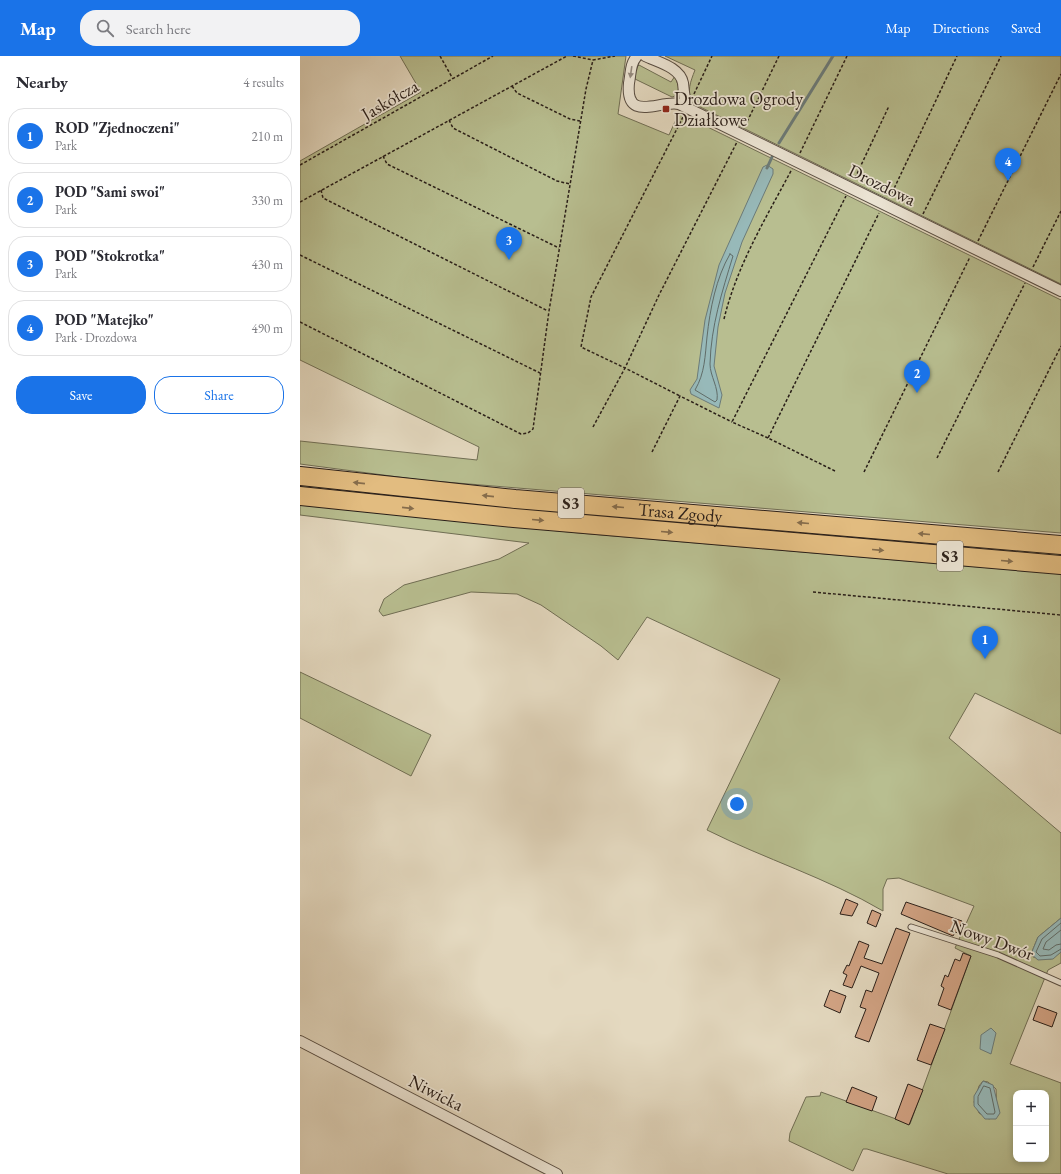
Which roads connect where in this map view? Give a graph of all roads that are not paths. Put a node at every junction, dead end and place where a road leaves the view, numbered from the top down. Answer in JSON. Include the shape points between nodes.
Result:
{"nodes":[{"id":1,"x":637,"y":56,"type":"edge"},
{"id":2,"x":645,"y":56,"type":"edge"},
{"id":3,"x":688,"y":108,"type":"junction"},
{"id":4,"x":1061,"y":291,"type":"edge"},
{"id":5,"x":300,"y":476,"type":"edge"},
{"id":6,"x":300,"y":496,"type":"edge"},
{"id":7,"x":1061,"y":545,"type":"edge"},
{"id":8,"x":1061,"y":565,"type":"edge"},
{"id":9,"x":911,"y":927,"type":"dead end"},
{"id":10,"x":1061,"y":983,"type":"edge"},
{"id":11,"x":300,"y":1041,"type":"edge"},
{"id":12,"x":557,"y":1174,"type":"edge"}],
"edges":[{"from":1,"to":3,"type":"street","name":"Drozdowa","one_way":true,"via":[[631,66],[629,90],[632,102],[645,108],[672,103]]},
{"from":2,"to":3,"type":"street","via":[[677,71],[681,76]]},
{"from":3,"to":4,"type":"street","name":"Drozdowa"},
{"from":7,"to":5,"type":"highway","name":"Trasa Zgody","number":"S3","one_way":true,"via":[[515,499]]},
{"from":6,"to":8,"type":"highway","name":"Trasa Zgody","number":"S3","one_way":true,"via":[[476,515]]},
{"from":9,"to":10,"type":"lane","name":"Nowy Dwór","via":[[998,955]]},
{"from":11,"to":12,"type":"street","name":"Niwicka"}]}
